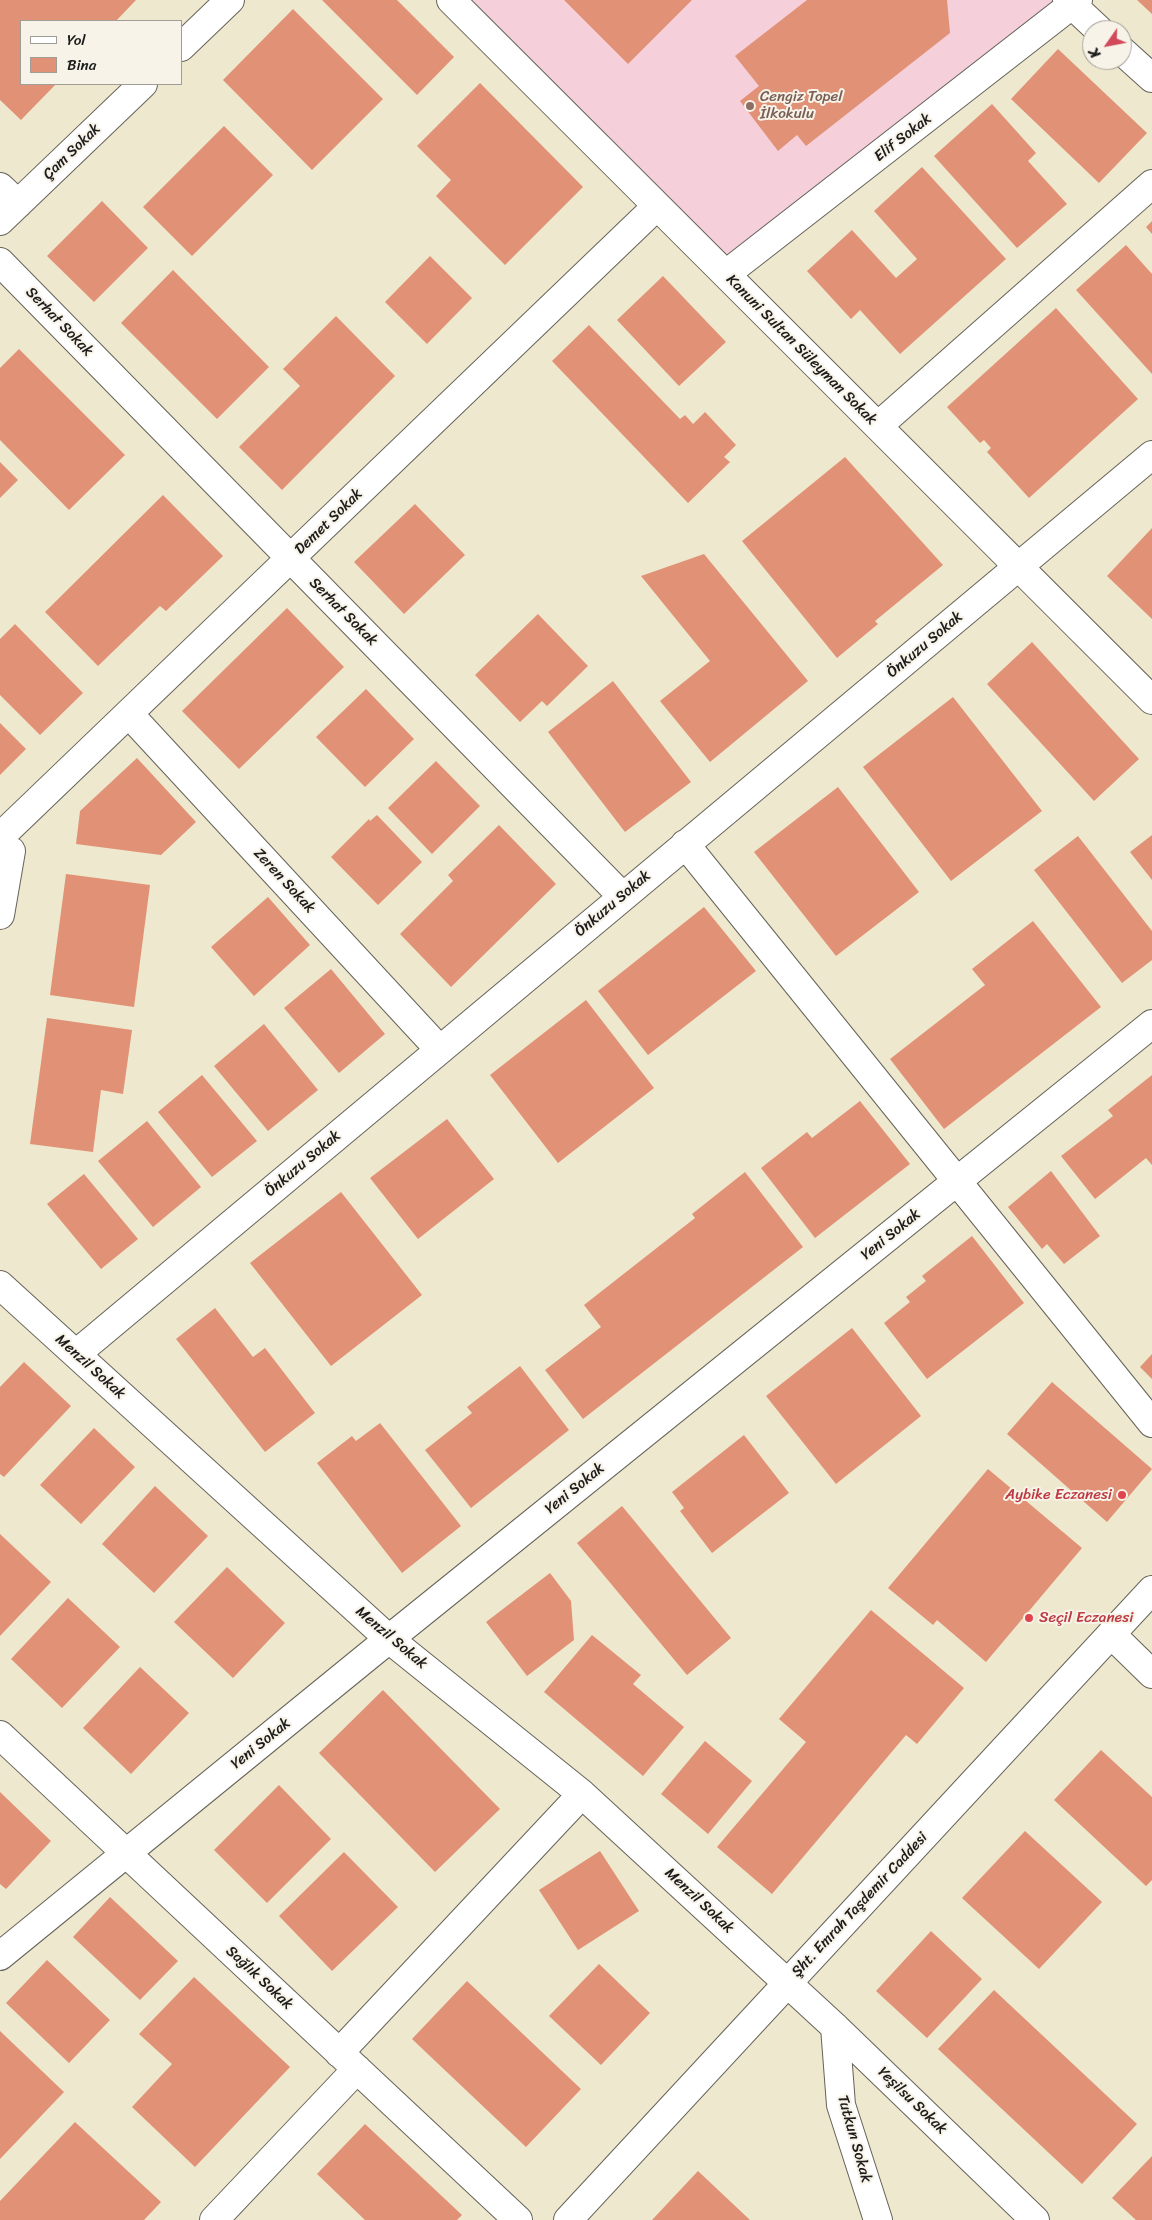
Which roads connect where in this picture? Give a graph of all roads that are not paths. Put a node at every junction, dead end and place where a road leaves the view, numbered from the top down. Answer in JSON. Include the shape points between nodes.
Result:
{"nodes":[{"id":1,"x":230,"y":0,"type":"edge"},
{"id":2,"x":451,"y":0,"type":"edge"},
{"id":3,"x":1073,"y":2,"type":"edge"},
{"id":4,"x":1090,"y":20,"type":"edge"},
{"id":5,"x":182,"y":46,"type":"edge"},
{"id":6,"x":1132,"y":60,"type":"edge"},
{"id":7,"x":1152,"y":78,"type":"edge"},
{"id":8,"x":142,"y":85,"type":"edge"},
{"id":9,"x":1152,"y":184,"type":"edge"},
{"id":10,"x":6,"y":204,"type":"edge"},
{"id":11,"x":657,"y":206,"type":"junction"},
{"id":12,"x":0,"y":262,"type":"edge"},
{"id":13,"x":726,"y":274,"type":"junction"},
{"id":14,"x":878,"y":426,"type":"junction"},
{"id":15,"x":1152,"y":455,"type":"edge"},
{"id":16,"x":290,"y":558,"type":"junction"},
{"id":17,"x":1019,"y":566,"type":"junction"},
{"id":18,"x":1152,"y":700,"type":"edge"},
{"id":19,"x":129,"y":714,"type":"junction"},
{"id":20,"x":0,"y":837,"type":"edge"},
{"id":21,"x":685,"y":844,"type":"junction"},
{"id":22,"x":0,"y":849,"type":"edge"},
{"id":23,"x":622,"y":896,"type":"junction"},
{"id":24,"x":0,"y":915,"type":"edge"},
{"id":25,"x":1152,"y":1024,"type":"edge"},
{"id":26,"x":439,"y":1049,"type":"junction"},
{"id":27,"x":957,"y":1181,"type":"junction"},
{"id":28,"x":5,"y":1299,"type":"edge"},
{"id":29,"x":76,"y":1354,"type":"junction"},
{"id":30,"x":1152,"y":1423,"type":"edge"},
{"id":31,"x":1152,"y":1590,"type":"edge"},
{"id":32,"x":1111,"y":1634,"type":"junction"},
{"id":33,"x":389,"y":1639,"type":"junction"},
{"id":34,"x":1152,"y":1674,"type":"edge"},
{"id":35,"x":0,"y":1735,"type":"edge"},
{"id":36,"x":582,"y":1794,"type":"junction"},
{"id":37,"x":126,"y":1854,"type":"junction"},
{"id":38,"x":0,"y":1956,"type":"edge"},
{"id":39,"x":788,"y":1983,"type":"junction"},
{"id":40,"x":836,"y":2027,"type":"junction"},
{"id":41,"x":348,"y":2061,"type":"junction"},
{"id":42,"x":214,"y":2220,"type":"edge"},
{"id":43,"x":518,"y":2220,"type":"edge"},
{"id":44,"x":568,"y":2220,"type":"edge"},
{"id":45,"x":878,"y":2220,"type":"edge"},
{"id":46,"x":1036,"y":2220,"type":"edge"}],
"edges":[{"from":1,"to":5,"type":"street"},
{"from":2,"to":11,"type":"street","name":"Kanuni Sultan Süleyman Sokak"},
{"from":3,"to":4,"type":"street"},
{"from":3,"to":13,"type":"street","name":"Elif Sokak"},
{"from":6,"to":7,"type":"street"},
{"from":8,"to":10,"type":"street","name":"Çam Sokak"},
{"from":9,"to":14,"type":"street"},
{"from":11,"to":13,"type":"street","name":"Kanuni Sultan Süleyman Sokak"},
{"from":11,"to":16,"type":"street","name":"Demet Sokak"},
{"from":12,"to":16,"type":"street","name":"Serhat Sokak"},
{"from":13,"to":14,"type":"street","name":"Kanuni Sultan Süleyman Sokak"},
{"from":14,"to":17,"type":"street","name":"Kanuni Sultan Süleyman Sokak"},
{"from":15,"to":17,"type":"street","name":"Önkuzu Sokak"},
{"from":16,"to":19,"type":"street","name":"Demet Sokak"},
{"from":16,"to":23,"type":"street","name":"Serhat Sokak"},
{"from":17,"to":18,"type":"street","name":"Kanuni Sultan Süleyman Sokak"},
{"from":17,"to":21,"type":"street","name":"Önkuzu Sokak"},
{"from":19,"to":20,"type":"street","name":"Demet Sokak"},
{"from":19,"to":26,"type":"street","name":"Zeren Sokak"},
{"from":21,"to":23,"type":"street","name":"Önkuzu Sokak"},
{"from":21,"to":27,"type":"street"},
{"from":22,"to":24,"type":"street","via":[[11,851]]},
{"from":23,"to":26,"type":"street","name":"Önkuzu Sokak"},
{"from":25,"to":27,"type":"street","name":"Yeni Sokak"},
{"from":26,"to":29,"type":"street","name":"Önkuzu Sokak"},
{"from":27,"to":30,"type":"street"},
{"from":27,"to":33,"type":"street","name":"Yeni Sokak"},
{"from":28,"to":29,"type":"street","name":"Menzil Sokak"},
{"from":29,"to":33,"type":"street","name":"Menzil Sokak"},
{"from":31,"to":32,"type":"street","name":"Şht. Emrah Taşdemir Caddesi"},
{"from":32,"to":34,"type":"street"},
{"from":32,"to":39,"type":"street","name":"Şht. Emrah Taşdemir Caddesi"},
{"from":33,"to":36,"type":"street","name":"Menzil Sokak"},
{"from":33,"to":37,"type":"street","name":"Yeni Sokak"},
{"from":35,"to":37,"type":"street","name":"Sağlık Sokak"},
{"from":36,"to":39,"type":"street","name":"Menzil Sokak"},
{"from":36,"to":41,"type":"street"},
{"from":37,"to":38,"type":"street","name":"Yeni Sokak"},
{"from":37,"to":41,"type":"street","name":"Sağlık Sokak"},
{"from":39,"to":40,"type":"street","name":"Yeşilsu Sokak"},
{"from":39,"to":44,"type":"street","name":"Şht. Emrah Taşdemir Caddesi"},
{"from":40,"to":45,"type":"street","name":"Tutkun Sokak","via":[[841,2105]]},
{"from":40,"to":46,"type":"street","name":"Yeşilsu Sokak"},
{"from":41,"to":42,"type":"street"},
{"from":41,"to":43,"type":"street","name":"Sağlık Sokak"}]}
